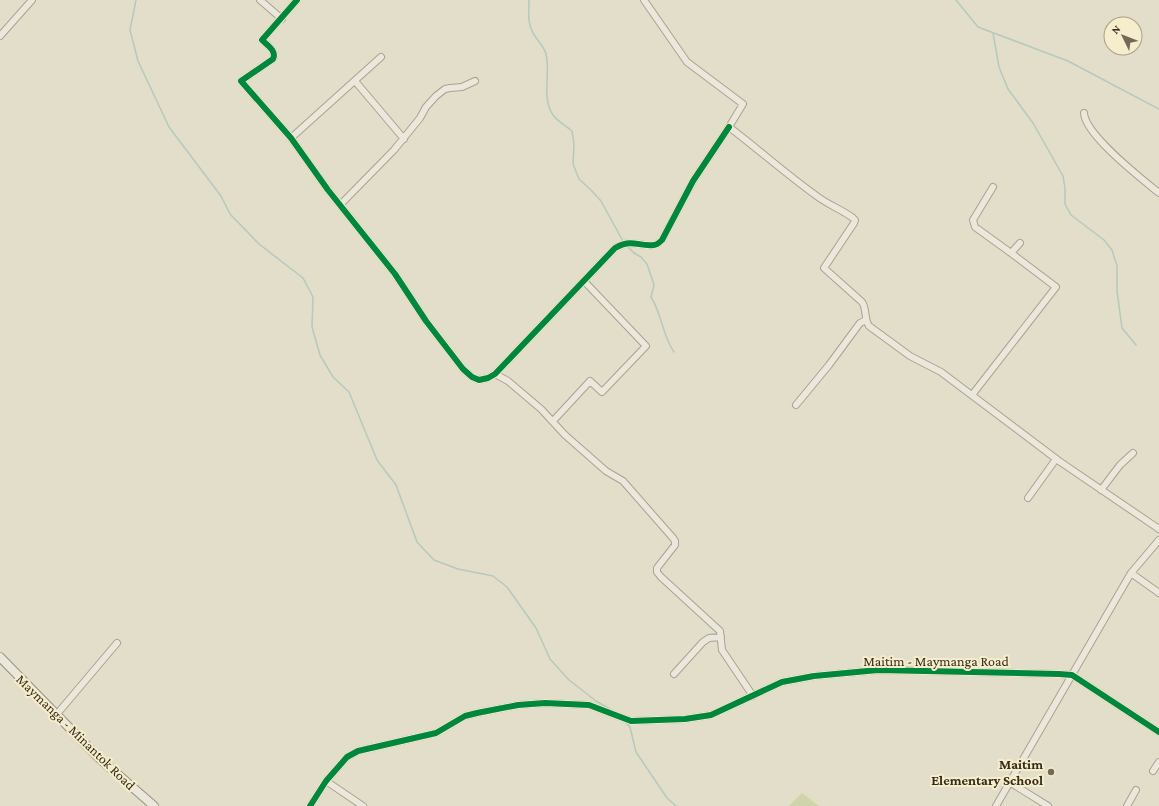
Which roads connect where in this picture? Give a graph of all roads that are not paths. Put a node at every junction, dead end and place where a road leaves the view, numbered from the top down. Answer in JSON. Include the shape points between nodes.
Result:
{"nodes":[{"id":1,"x":32,"y":0,"type":"edge"},
{"id":2,"x":260,"y":0,"type":"edge"},
{"id":3,"x":297,"y":0,"type":"edge"},
{"id":4,"x":644,"y":0,"type":"edge"},
{"id":5,"x":282,"y":19,"type":"junction"},
{"id":6,"x":0,"y":36,"type":"edge"},
{"id":7,"x":381,"y":58,"type":"dead end"},
{"id":8,"x":355,"y":81,"type":"junction"},
{"id":9,"x":475,"y":81,"type":"dead end"},
{"id":10,"x":1084,"y":113,"type":"dead end"},
{"id":11,"x":729,"y":127,"type":"junction"},
{"id":12,"x":291,"y":138,"type":"junction"},
{"id":13,"x":404,"y":139,"type":"junction"},
{"id":14,"x":993,"y":187,"type":"dead end"},
{"id":15,"x":1159,"y":193,"type":"edge"},
{"id":16,"x":340,"y":205,"type":"junction"},
{"id":17,"x":1020,"y":242,"type":"dead end"},
{"id":18,"x":1012,"y":253,"type":"junction"},
{"id":19,"x":584,"y":281,"type":"junction"},
{"id":20,"x":866,"y":320,"type":"junction"},
{"id":21,"x":495,"y":374,"type":"junction"},
{"id":22,"x":972,"y":395,"type":"junction"},
{"id":23,"x":796,"y":405,"type":"dead end"},
{"id":24,"x":553,"y":421,"type":"junction"},
{"id":25,"x":1133,"y":453,"type":"dead end"},
{"id":26,"x":1056,"y":459,"type":"junction"},
{"id":27,"x":1101,"y":490,"type":"junction"},
{"id":28,"x":1028,"y":498,"type":"dead end"},
{"id":29,"x":1159,"y":528,"type":"edge"},
{"id":30,"x":1159,"y":540,"type":"edge"},
{"id":31,"x":1131,"y":573,"type":"junction"},
{"id":32,"x":1159,"y":593,"type":"edge"},
{"id":33,"x":721,"y":637,"type":"junction"},
{"id":34,"x":117,"y":644,"type":"dead end"},
{"id":35,"x":0,"y":657,"type":"edge"},
{"id":36,"x":674,"y":674,"type":"dead end"},
{"id":37,"x":1072,"y":675,"type":"junction"},
{"id":38,"x":753,"y":696,"type":"junction"},
{"id":39,"x":57,"y":714,"type":"junction"},
{"id":40,"x":1159,"y":732,"type":"edge"},
{"id":41,"x":1159,"y":762,"type":"edge"},
{"id":42,"x":1153,"y":771,"type":"dead end"},
{"id":43,"x":326,"y":781,"type":"junction"},
{"id":44,"x":1010,"y":783,"type":"junction"},
{"id":45,"x":1136,"y":790,"type":"dead end"},
{"id":46,"x":154,"y":806,"type":"edge"},
{"id":47,"x":310,"y":806,"type":"edge"},
{"id":48,"x":363,"y":806,"type":"edge"},
{"id":49,"x":996,"y":806,"type":"edge"},
{"id":50,"x":1048,"y":806,"type":"edge"},
{"id":51,"x":1127,"y":806,"type":"edge"}],
"edges":[{"from":1,"to":6,"type":"street"},
{"from":2,"to":5,"type":"street"},
{"from":3,"to":5,"type":"street"},
{"from":4,"to":11,"type":"street","via":[[687,62],[743,104]]},
{"from":5,"to":12,"type":"street","via":[[262,40],[275,56],[241,81]]},
{"from":7,"to":8,"type":"street"},
{"from":8,"to":12,"type":"street"},
{"from":8,"to":13,"type":"street"},
{"from":9,"to":13,"type":"street","via":[[462,87],[445,89],[436,96]]},
{"from":10,"to":15,"type":"street","via":[[1086,121],[1097,136]]},
{"from":11,"to":19,"type":"street","via":[[693,181],[662,240],[654,245],[623,244]]},
{"from":11,"to":20,"type":"street","via":[[813,194],[855,220],[824,268],[862,302]]},
{"from":12,"to":16,"type":"street"},
{"from":13,"to":16,"type":"street"},
{"from":14,"to":18,"type":"street","via":[[973,224]]},
{"from":16,"to":21,"type":"street","via":[[395,274],[430,327],[463,369],[472,378],[479,380]]},
{"from":17,"to":18,"type":"street"},
{"from":18,"to":22,"type":"street","via":[[1056,287]]},
{"from":19,"to":21,"type":"street"},
{"from":19,"to":24,"type":"street","via":[[646,346],[602,392],[590,381]]},
{"from":20,"to":22,"type":"street","via":[[882,337],[910,356],[941,372]]},
{"from":20,"to":23,"type":"street","via":[[860,323]]},
{"from":21,"to":24,"type":"street","via":[[508,381]]},
{"from":22,"to":26,"type":"street"},
{"from":24,"to":33,"type":"street","via":[[610,475],[623,481],[673,538],[675,545],[657,568],[657,572],[718,627]]},
{"from":25,"to":27,"type":"street"},
{"from":26,"to":27,"type":"street"},
{"from":26,"to":28,"type":"street"},
{"from":27,"to":29,"type":"street"},
{"from":30,"to":31,"type":"street"},
{"from":31,"to":32,"type":"street"},
{"from":31,"to":37,"type":"street"},
{"from":33,"to":36,"type":"street","via":[[709,638],[703,642]]},
{"from":33,"to":38,"type":"street","via":[[722,650]]},
{"from":34,"to":39,"type":"street"},
{"from":35,"to":39,"type":"street","name":"Maymanga - Minantok Road"},
{"from":37,"to":38,"type":"street","name":"Maitim - Maymanga Road","via":[[878,670],[782,682]]},
{"from":37,"to":40,"type":"street","name":"Maitim - Maymanga Road"},
{"from":37,"to":44,"type":"street"},
{"from":38,"to":43,"type":"street","name":"Maitim - Maymanga Road","via":[[711,715],[685,719],[631,721],[589,705],[545,703],[477,712],[436,733],[358,751],[347,757]]},
{"from":39,"to":46,"type":"street","name":"Maymanga - Minantok Road","via":[[99,758]]},
{"from":41,"to":42,"type":"street"},
{"from":43,"to":47,"type":"street","name":"Maitim - Maymanga Road"},
{"from":43,"to":48,"type":"street"},
{"from":44,"to":49,"type":"street"},
{"from":44,"to":50,"type":"street"},
{"from":45,"to":51,"type":"street"}]}
